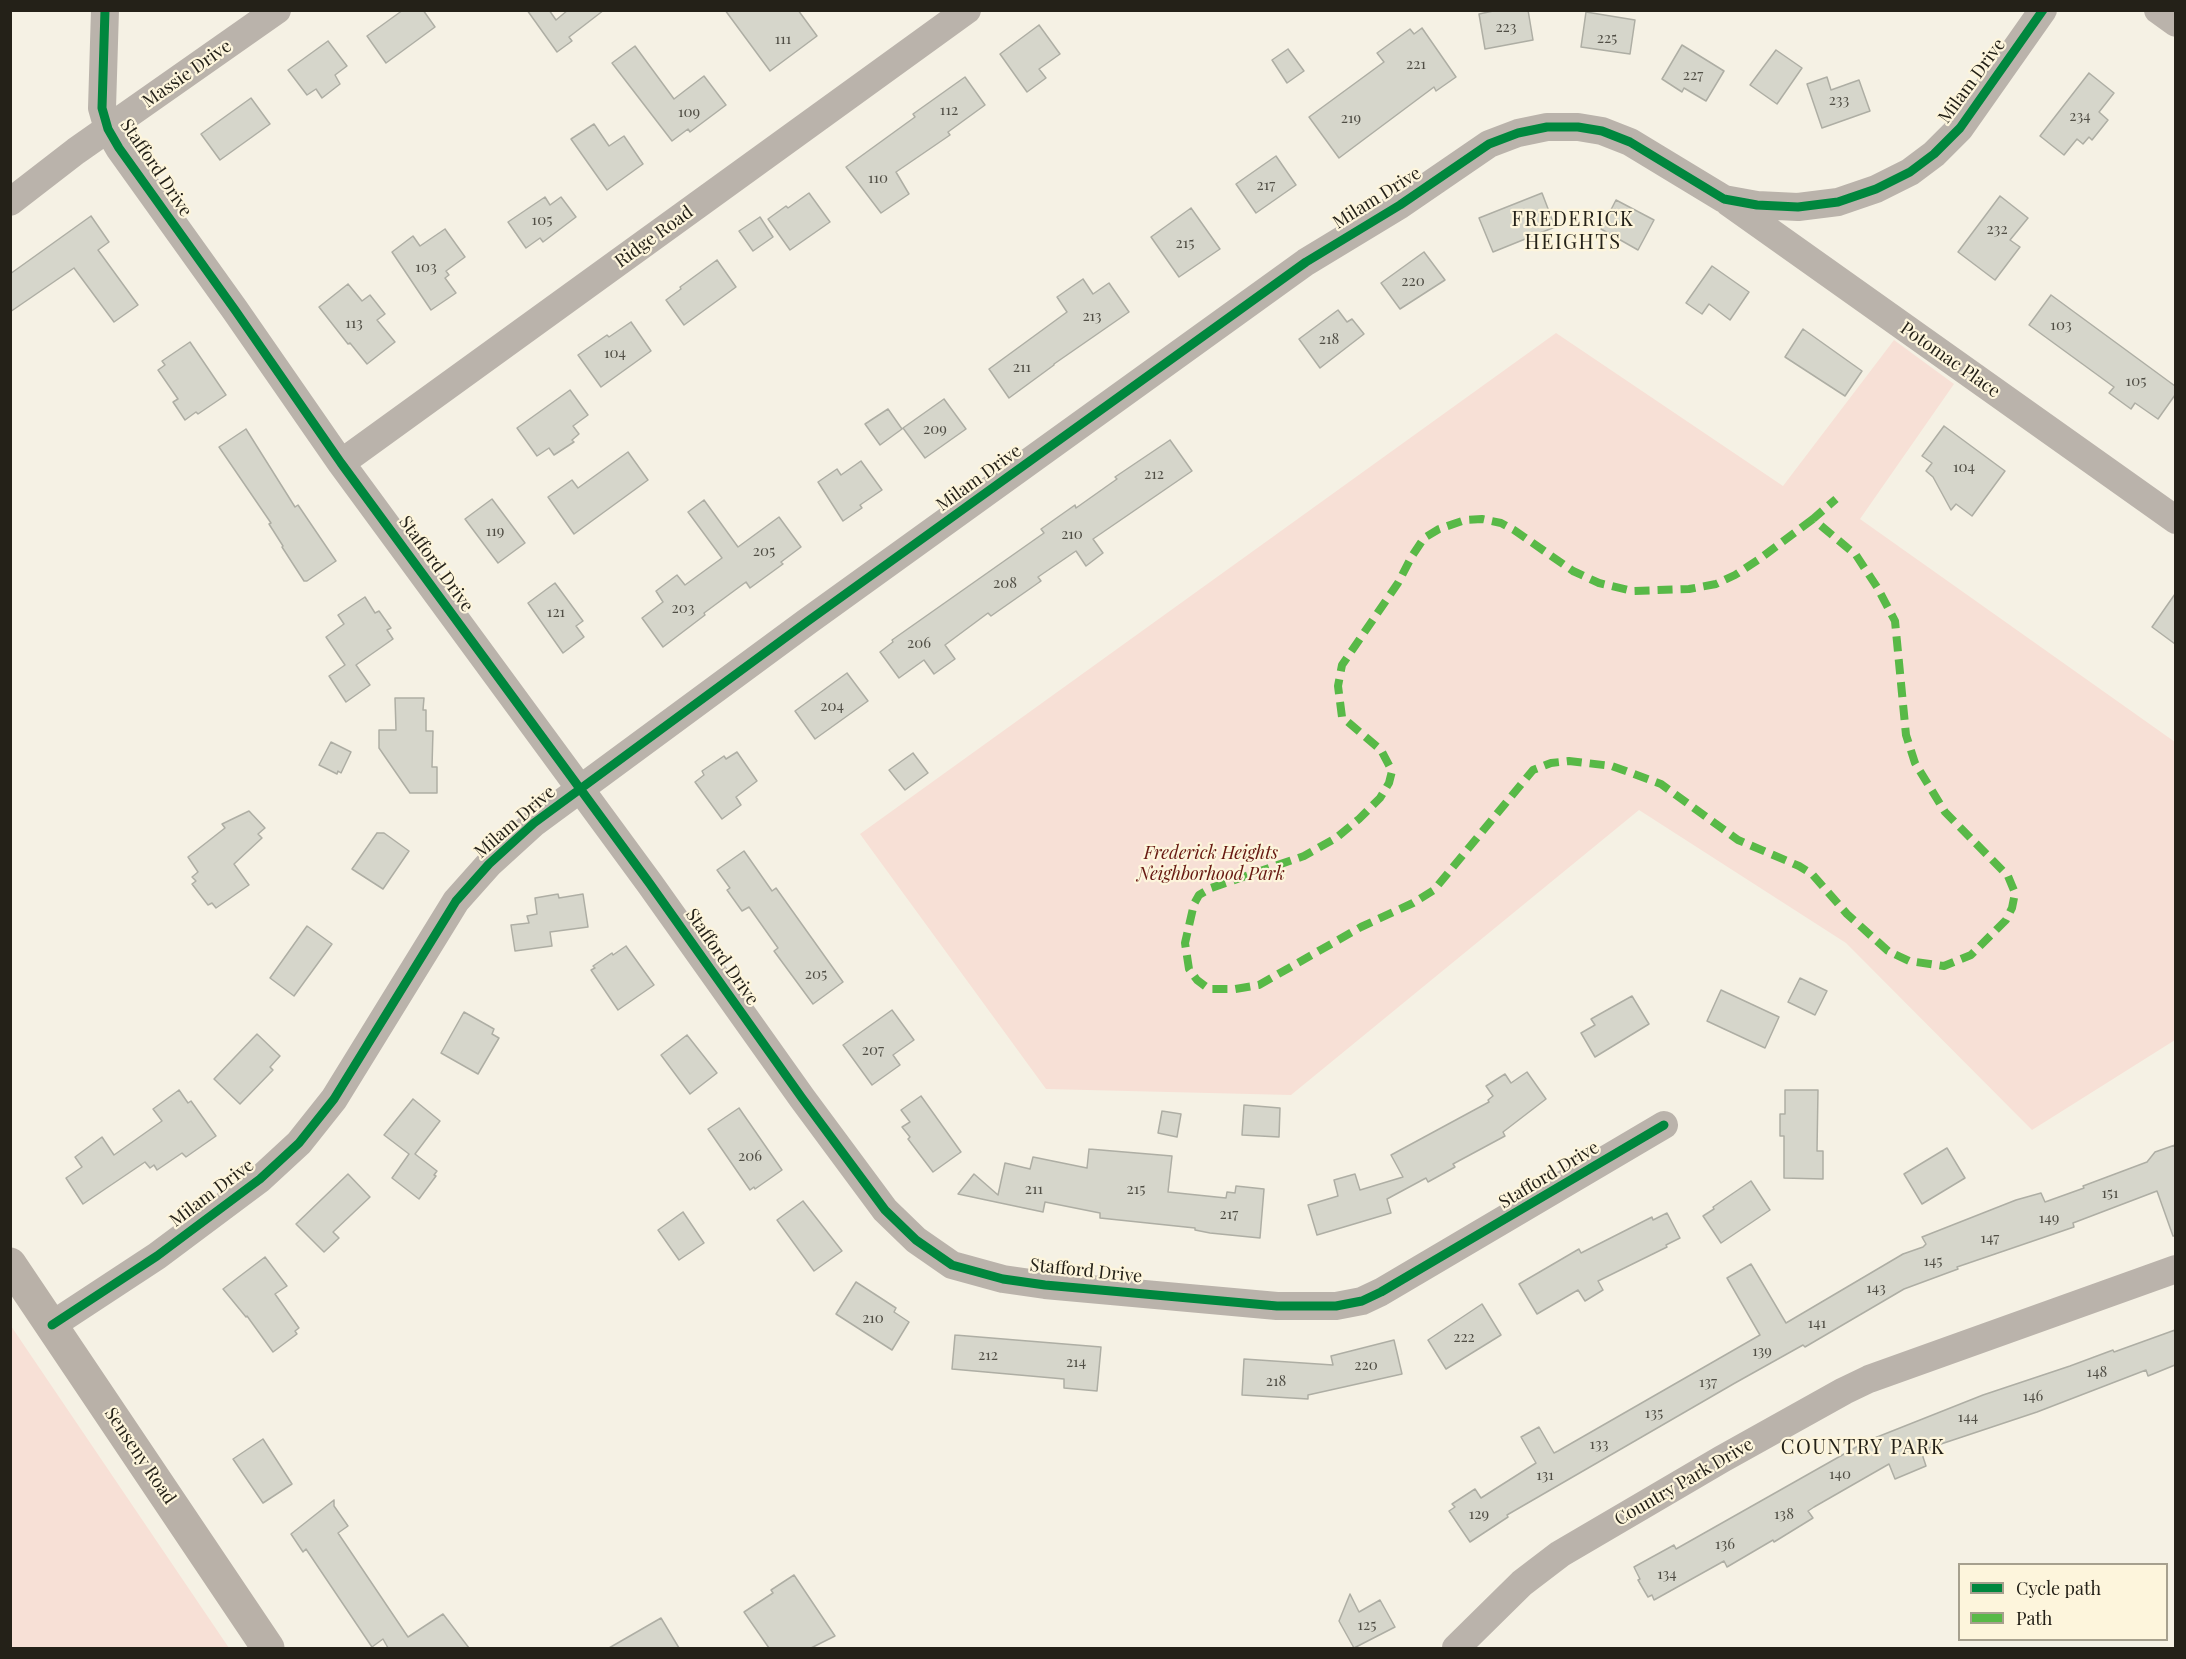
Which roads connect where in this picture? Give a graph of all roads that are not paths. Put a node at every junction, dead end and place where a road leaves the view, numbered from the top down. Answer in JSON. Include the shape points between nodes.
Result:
{"nodes":[{"id":1,"x":105,"y":10,"type":"edge"},
{"id":2,"x":277,"y":10,"type":"edge"},
{"id":3,"x":967,"y":10,"type":"edge"},
{"id":4,"x":2043,"y":10,"type":"edge"},
{"id":5,"x":2158,"y":10,"type":"edge"},
{"id":6,"x":2175,"y":23,"type":"edge"},
{"id":7,"x":108,"y":129,"type":"junction"},
{"id":8,"x":1724,"y":199,"type":"junction"},
{"id":9,"x":10,"y":202,"type":"edge"},
{"id":10,"x":341,"y":463,"type":"junction"},
{"id":11,"x":2175,"y":520,"type":"edge"},
{"id":12,"x":580,"y":789,"type":"junction"},
{"id":13,"x":1664,"y":1125,"type":"dead end"},
{"id":14,"x":10,"y":1264,"type":"edge"},
{"id":15,"x":2175,"y":1269,"type":"edge"},
{"id":16,"x":52,"y":1325,"type":"junction"},
{"id":17,"x":268,"y":1648,"type":"edge"},
{"id":18,"x":1456,"y":1648,"type":"edge"}],
"edges":[{"from":1,"to":7,"type":"street","name":"Stafford Drive","via":[[102,108]]},
{"from":2,"to":7,"type":"street","name":"Massie Drive"},
{"from":3,"to":10,"type":"street","name":"Ridge Road"},
{"from":4,"to":8,"type":"street","name":"Milam Drive","via":[[1960,128],[1910,172],[1838,202],[1798,207]]},
{"from":5,"to":6,"type":"street"},
{"from":7,"to":9,"type":"street","name":"Massie Drive"},
{"from":7,"to":10,"type":"street","name":"Stafford Drive"},
{"from":8,"to":11,"type":"street","name":"Potomac Place"},
{"from":8,"to":12,"type":"street","name":"Milam Drive","via":[[1630,142],[1602,131],[1547,127],[1490,144],[1306,262]]},
{"from":10,"to":12,"type":"street","name":"Stafford Drive"},
{"from":12,"to":13,"type":"street","name":"Stafford Drive","via":[[885,1210],[916,1240],[952,1265],[1045,1285],[1277,1305],[1336,1306],[1362,1301]]},
{"from":12,"to":16,"type":"street","name":"Milam Drive","via":[[534,823],[456,901],[334,1099],[299,1143],[260,1179],[157,1256]]},
{"from":14,"to":16,"type":"main road","name":"Senseny Road"},
{"from":15,"to":18,"type":"street","name":"Country Park Drive","via":[[1844,1391],[1560,1554],[1522,1583]]},
{"from":16,"to":17,"type":"main road","name":"Senseny Road"}]}
